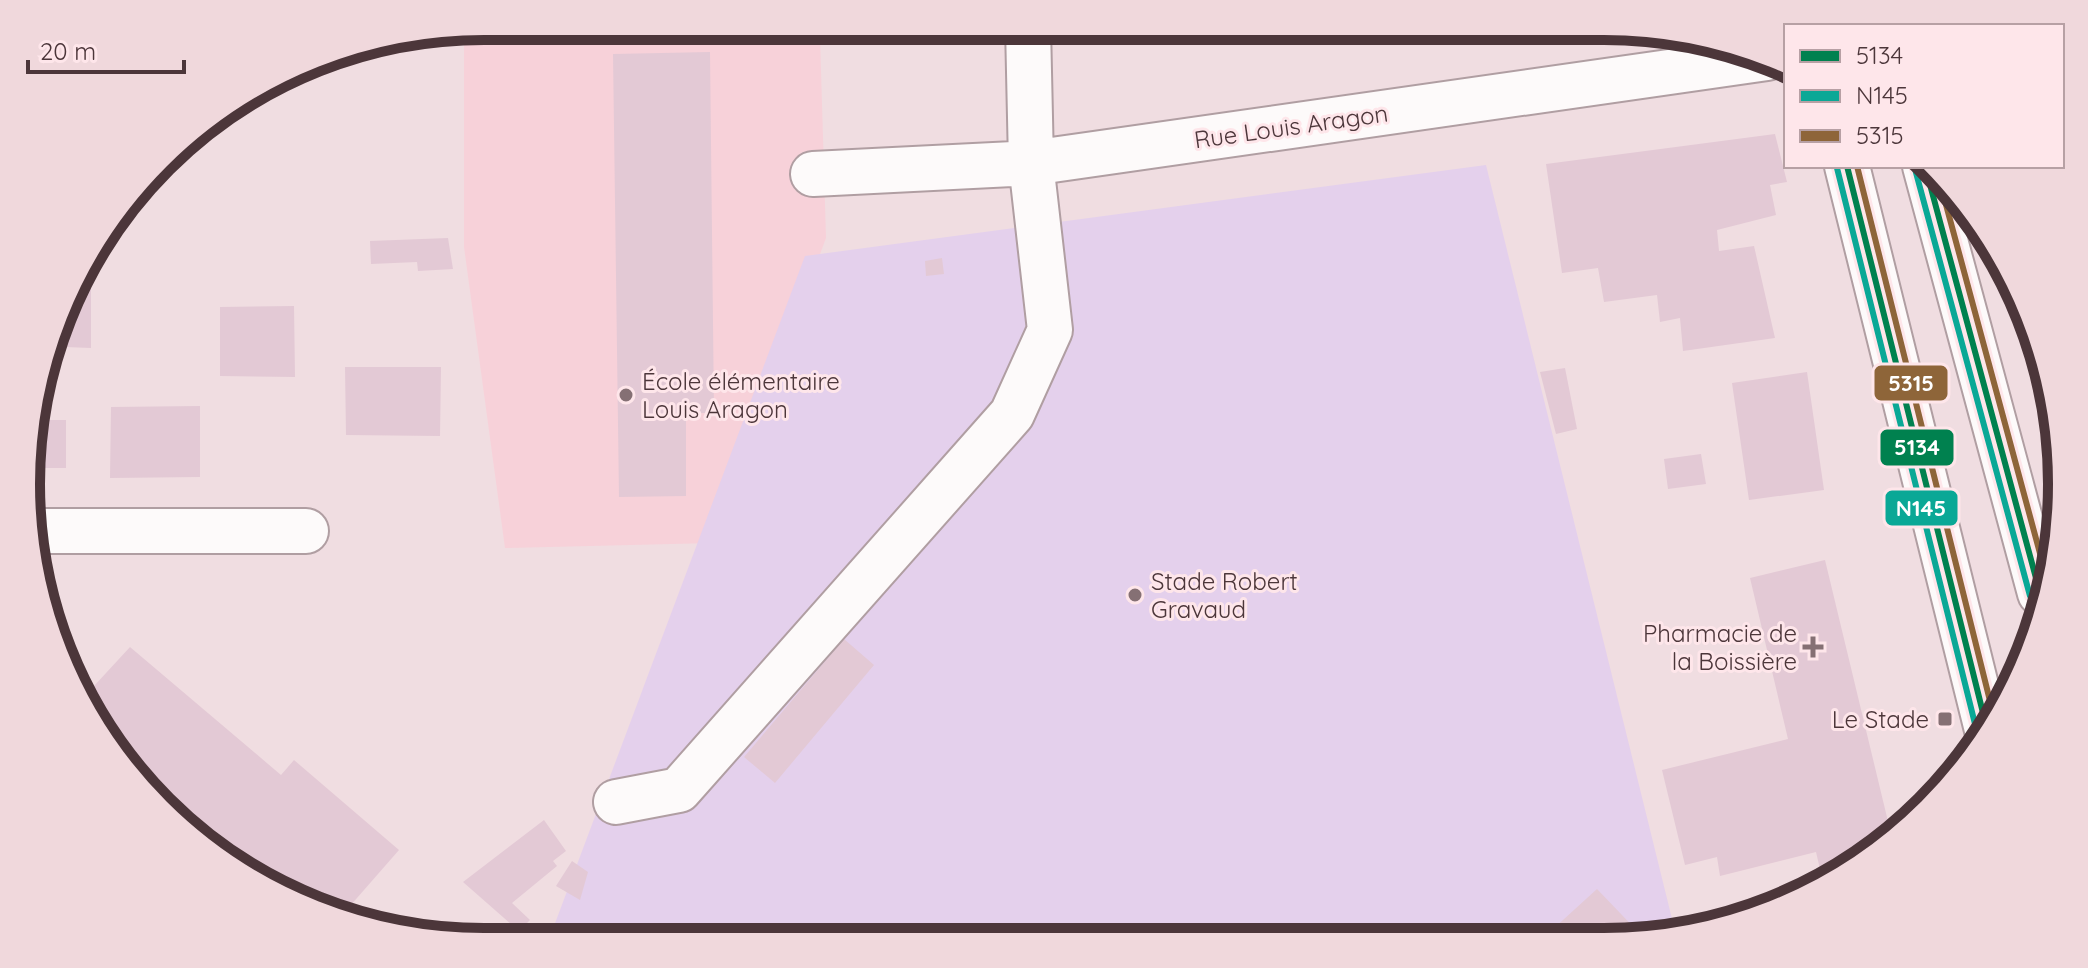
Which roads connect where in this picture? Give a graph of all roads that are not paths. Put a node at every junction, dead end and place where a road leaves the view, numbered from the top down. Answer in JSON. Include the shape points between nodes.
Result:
{"nodes":[{"id":1,"x":1028,"y":40,"type":"edge"},
{"id":2,"x":1740,"y":62,"type":"edge"},
{"id":3,"x":1031,"y":163,"type":"junction"},
{"id":4,"x":1847,"y":168,"type":"edge"},
{"id":5,"x":813,"y":174,"type":"dead end"},
{"id":6,"x":1929,"y":182,"type":"edge"},
{"id":7,"x":43,"y":531,"type":"edge"},
{"id":8,"x":306,"y":531,"type":"dead end"},
{"id":9,"x":2037,"y":581,"type":"edge"},
{"id":10,"x":1983,"y":715,"type":"edge"},
{"id":11,"x":616,"y":802,"type":"dead end"}],
"edges":[{"from":1,"to":3,"type":"street"},
{"from":2,"to":3,"type":"street","name":"Rue Louis Aragon"},
{"from":3,"to":5,"type":"street","name":"Rue Louis Aragon"},
{"from":3,"to":11,"type":"street","via":[[1050,330],[1012,414],[679,790]]},
{"from":4,"to":10,"type":"street"},
{"from":6,"to":9,"type":"street"},
{"from":7,"to":8,"type":"street"}]}
